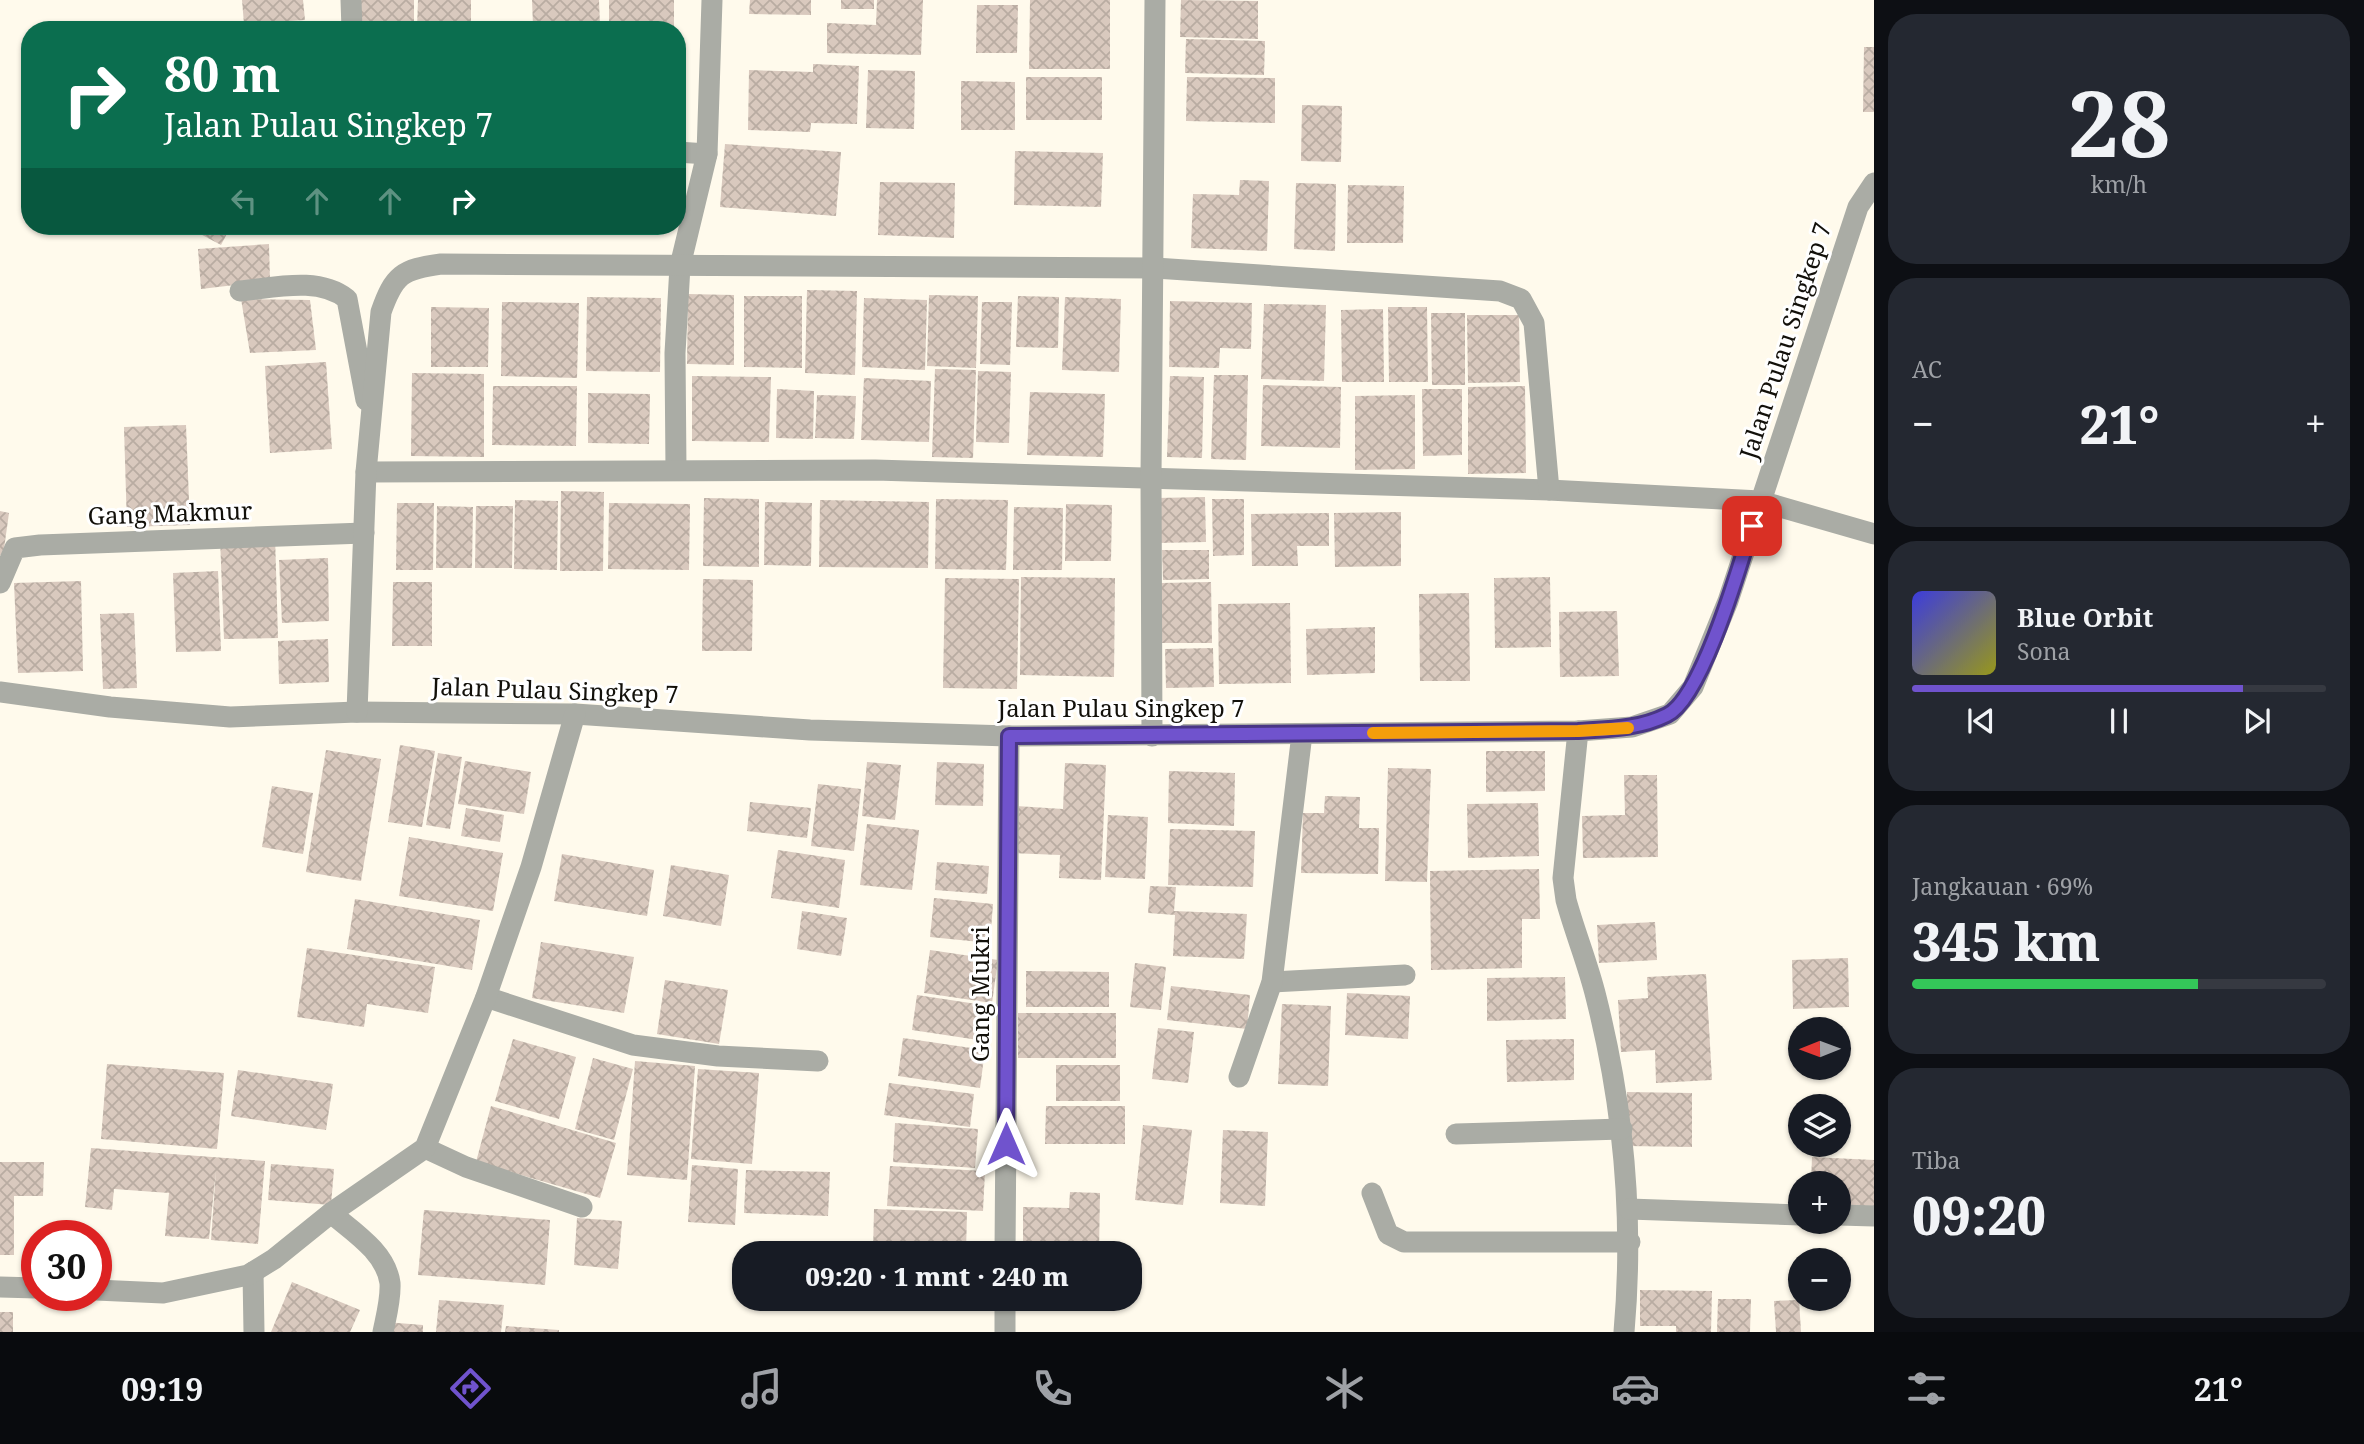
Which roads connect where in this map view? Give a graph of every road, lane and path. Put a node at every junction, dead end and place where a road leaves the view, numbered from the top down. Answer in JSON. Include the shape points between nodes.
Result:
{"nodes":[{"id":1,"x":351,"y":0,"type":"edge"},
{"id":2,"x":712,"y":0,"type":"edge"},
{"id":3,"x":1155,"y":0,"type":"edge"},
{"id":4,"x":352,"y":21,"type":"edge"},
{"id":5,"x":686,"y":152,"type":"edge"},
{"id":6,"x":707,"y":153,"type":"junction"},
{"id":7,"x":1874,"y":183,"type":"edge"},
{"id":8,"x":680,"y":265,"type":"junction"},
{"id":9,"x":1155,"y":268,"type":"junction"},
{"id":10,"x":240,"y":291,"type":"dead end"},
{"id":11,"x":371,"y":426,"type":"junction"},
{"id":12,"x":676,"y":470,"type":"junction"},
{"id":13,"x":366,"y":472,"type":"junction"},
{"id":14,"x":1151,"y":477,"type":"junction"},
{"id":15,"x":1549,"y":490,"type":"junction"},
{"id":16,"x":1760,"y":501,"type":"junction"},
{"id":17,"x":364,"y":533,"type":"junction"},
{"id":18,"x":1874,"y":534,"type":"edge"},
{"id":19,"x":0,"y":583,"type":"edge"},
{"id":20,"x":0,"y":692,"type":"edge"},
{"id":21,"x":357,"y":712,"type":"junction"},
{"id":22,"x":575,"y":715,"type":"junction"},
{"id":23,"x":1578,"y":731,"type":"junction"},
{"id":24,"x":1302,"y":734,"type":"junction"},
{"id":25,"x":1009,"y":736,"type":"junction"},
{"id":26,"x":1152,"y":736,"type":"junction"},
{"id":27,"x":1405,"y":975,"type":"dead end"},
{"id":28,"x":1272,"y":982,"type":"junction"},
{"id":29,"x":486,"y":997,"type":"junction"},
{"id":30,"x":818,"y":1061,"type":"dead end"},
{"id":31,"x":1240,"y":1077,"type":"dead end"},
{"id":32,"x":1622,"y":1129,"type":"junction"},
{"id":33,"x":1456,"y":1134,"type":"dead end"},
{"id":34,"x":425,"y":1148,"type":"junction"},
{"id":35,"x":1372,"y":1193,"type":"dead end"},
{"id":36,"x":582,"y":1207,"type":"dead end"},
{"id":37,"x":1629,"y":1209,"type":"junction"},
{"id":38,"x":331,"y":1213,"type":"junction"},
{"id":39,"x":1788,"y":1215,"type":"edge"},
{"id":40,"x":1851,"y":1215,"type":"edge"},
{"id":41,"x":1874,"y":1216,"type":"edge"},
{"id":42,"x":1005,"y":1241,"type":"edge"},
{"id":43,"x":1630,"y":1242,"type":"junction"},
{"id":44,"x":253,"y":1272,"type":"junction"},
{"id":45,"x":0,"y":1287,"type":"edge"},
{"id":46,"x":21,"y":1288,"type":"edge"},
{"id":47,"x":112,"y":1291,"type":"edge"},
{"id":48,"x":1005,"y":1311,"type":"edge"},
{"id":49,"x":254,"y":1332,"type":"edge"},
{"id":50,"x":383,"y":1332,"type":"edge"},
{"id":51,"x":1005,"y":1332,"type":"edge"},
{"id":52,"x":1624,"y":1332,"type":"edge"}],
"edges":[{"from":1,"to":4,"type":"street"},
{"from":2,"to":6,"type":"street"},
{"from":3,"to":9,"type":"street"},
{"from":5,"to":6,"type":"street"},
{"from":6,"to":8,"type":"street"},
{"from":7,"to":16,"type":"street","name":"Jalan Pulau Singkep 7","via":[[1858,207]]},
{"from":8,"to":9,"type":"street"},
{"from":8,"to":11,"type":"street","via":[[441,264],[407,270],[389,290],[381,312]]},
{"from":8,"to":12,"type":"street"},
{"from":9,"to":14,"type":"street"},
{"from":9,"to":15,"type":"street","via":[[1500,291],[1521,299],[1534,323]]},
{"from":10,"to":11,"type":"street","via":[[312,285],[335,290],[346,299]]},
{"from":11,"to":13,"type":"street"},
{"from":12,"to":13,"type":"street"},
{"from":12,"to":14,"type":"street"},
{"from":13,"to":17,"type":"street"},
{"from":14,"to":15,"type":"street"},
{"from":14,"to":26,"type":"street"},
{"from":15,"to":16,"type":"street"},
{"from":16,"to":18,"type":"street"},
{"from":16,"to":23,"type":"street","name":"Jalan Pulau Singkep 7","via":[[1728,601],[1693,687],[1670,714],[1632,727]]},
{"from":17,"to":19,"type":"street","name":"Gang Makmur","via":[[15,548]]},
{"from":17,"to":21,"type":"street"},
{"from":20,"to":21,"type":"street","name":"Jalan Pulau Singkep 7","via":[[230,717]]},
{"from":21,"to":22,"type":"street","name":"Jalan Pulau Singkep 7"},
{"from":22,"to":25,"type":"street","name":"Jalan Pulau Singkep 7","via":[[810,730]]},
{"from":22,"to":29,"type":"street","via":[[531,867]]},
{"from":23,"to":24,"type":"street","name":"Jalan Pulau Singkep 7"},
{"from":23,"to":32,"type":"street","via":[[1563,878],[1605,1033]]},
{"from":24,"to":26,"type":"street","name":"Jalan Pulau Singkep 7"},
{"from":24,"to":28,"type":"street"},
{"from":25,"to":26,"type":"street","name":"Jalan Pulau Singkep 7"},
{"from":25,"to":42,"type":"street","name":"Gang Mukri"},
{"from":27,"to":28,"type":"street"},
{"from":28,"to":31,"type":"street"},
{"from":29,"to":30,"type":"street","via":[[633,1045],[718,1056]]},
{"from":29,"to":34,"type":"street"},
{"from":32,"to":33,"type":"street"},
{"from":32,"to":37,"type":"street"},
{"from":34,"to":36,"type":"street"},
{"from":34,"to":38,"type":"street"},
{"from":35,"to":43,"type":"street","via":[[1388,1234],[1404,1242]]},
{"from":37,"to":39,"type":"street"},
{"from":37,"to":43,"type":"street"},
{"from":38,"to":44,"type":"street"},
{"from":38,"to":50,"type":"street","via":[[381,1261],[390,1282]]},
{"from":40,"to":41,"type":"street"},
{"from":43,"to":52,"type":"street"},
{"from":44,"to":47,"type":"street","via":[[163,1293]]},
{"from":44,"to":49,"type":"street"},
{"from":45,"to":46,"type":"street"},
{"from":48,"to":51,"type":"street"}]}
